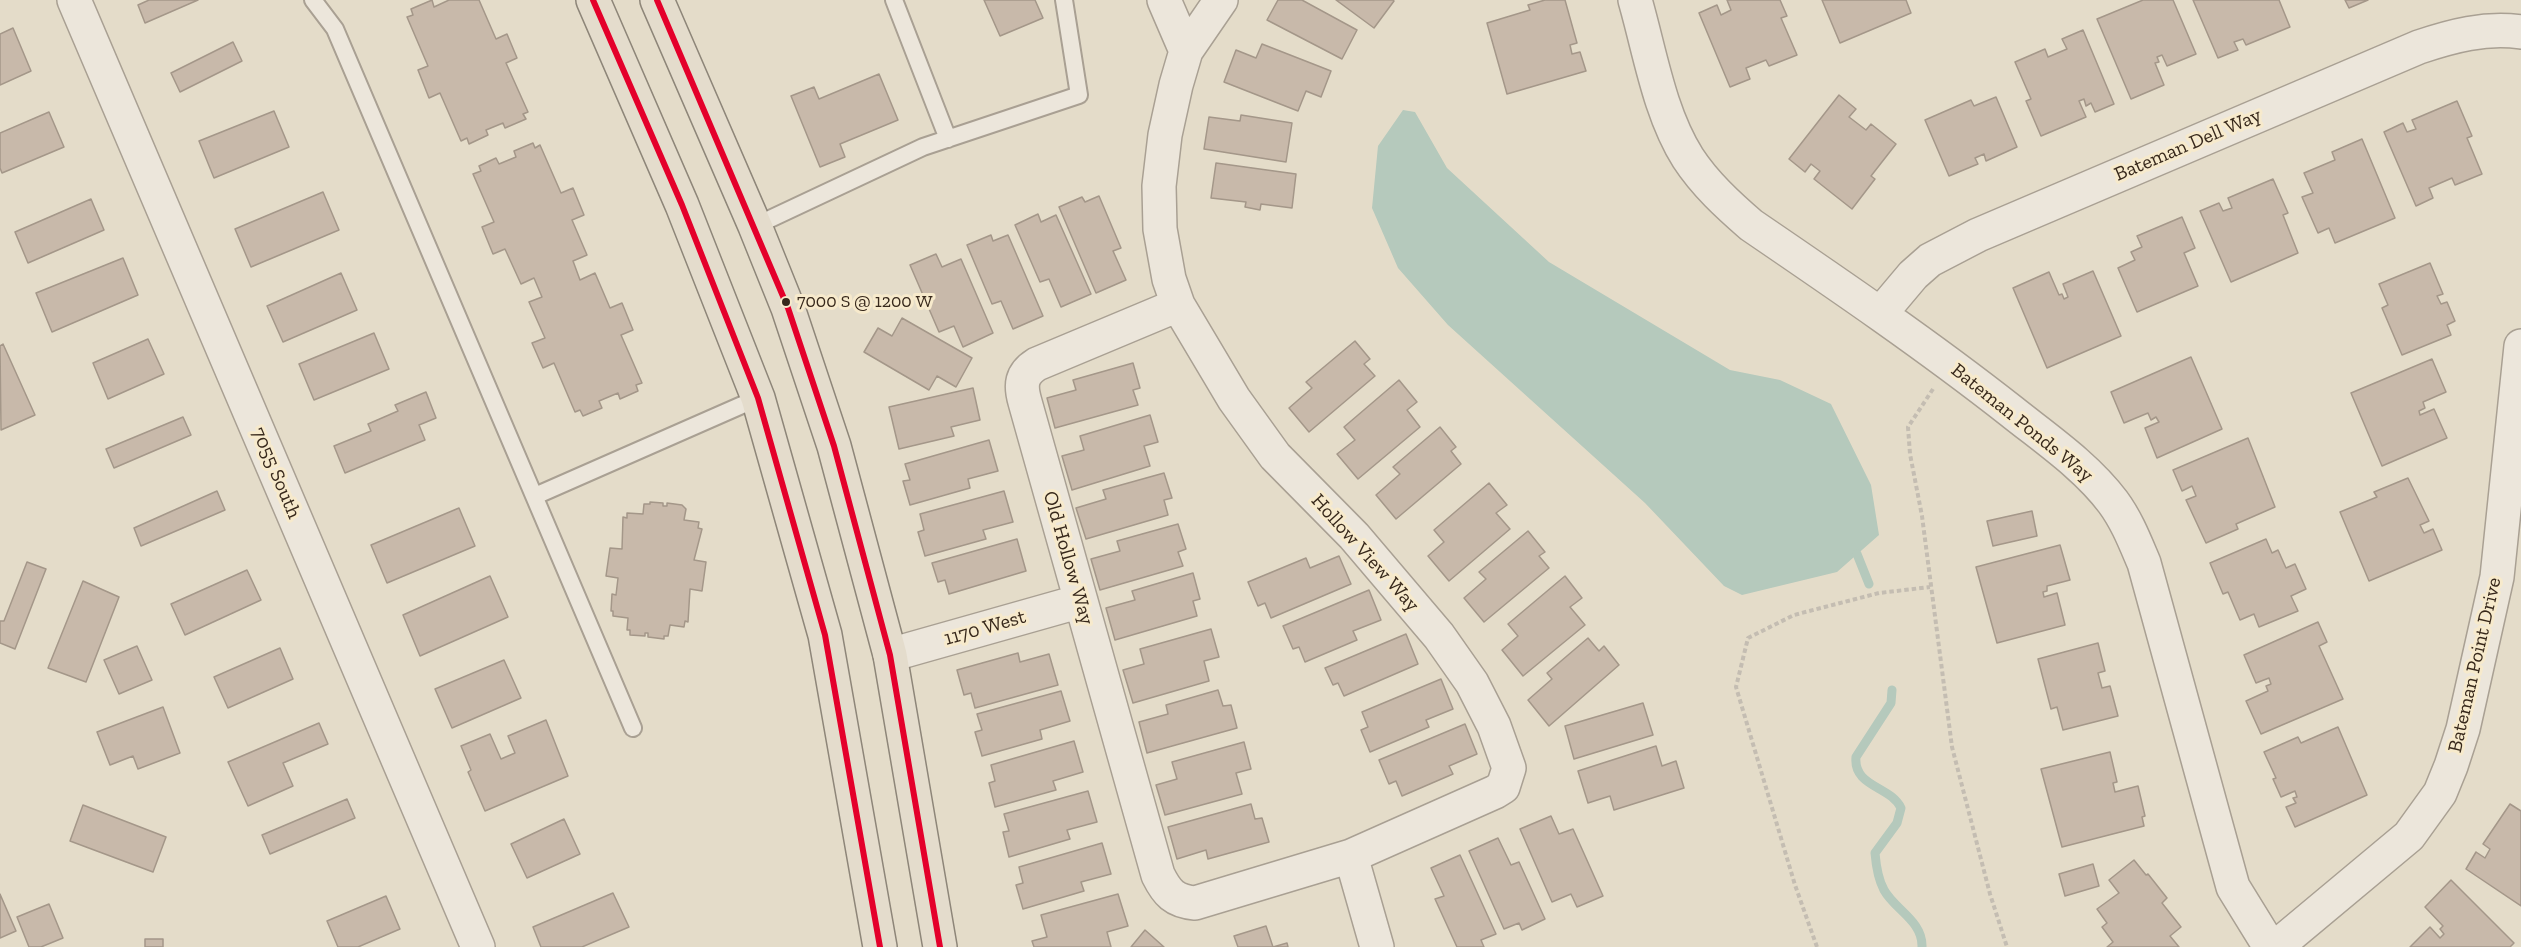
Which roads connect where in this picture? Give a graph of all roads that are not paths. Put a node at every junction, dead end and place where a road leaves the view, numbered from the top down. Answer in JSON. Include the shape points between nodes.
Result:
{"nodes":[{"id":1,"x":74,"y":0,"type":"edge"},
{"id":2,"x":313,"y":0,"type":"edge"},
{"id":3,"x":593,"y":0,"type":"edge"},
{"id":4,"x":657,"y":0,"type":"edge"},
{"id":5,"x":894,"y":0,"type":"edge"},
{"id":6,"x":1064,"y":0,"type":"edge"},
{"id":7,"x":1164,"y":0,"type":"edge"},
{"id":8,"x":1221,"y":0,"type":"edge"},
{"id":9,"x":1635,"y":0,"type":"edge"},
{"id":10,"x":2521,"y":32,"type":"edge"},
{"id":11,"x":1186,"y":51,"type":"junction"},
{"id":12,"x":948,"y":139,"type":"junction"},
{"id":13,"x":755,"y":226,"type":"junction"},
{"id":14,"x":1178,"y":305,"type":"junction"},
{"id":15,"x":1881,"y":314,"type":"junction"},
{"id":16,"x":2521,"y":346,"type":"edge"},
{"id":17,"x":758,"y":398,"type":"junction"},
{"id":18,"x":535,"y":496,"type":"junction"},
{"id":19,"x":1080,"y":601,"type":"junction"},
{"id":20,"x":890,"y":655,"type":"junction"},
{"id":21,"x":633,"y":728,"type":"dead end"},
{"id":22,"x":1351,"y":856,"type":"junction"},
{"id":23,"x":1174,"y":898,"type":"joint"},
{"id":24,"x":478,"y":947,"type":"edge"},
{"id":25,"x":880,"y":947,"type":"edge"},
{"id":26,"x":940,"y":947,"type":"edge"},
{"id":27,"x":1377,"y":947,"type":"edge"},
{"id":28,"x":2270,"y":947,"type":"edge"},
{"id":29,"x":2276,"y":947,"type":"edge"}],
"edges":[{"from":1,"to":24,"type":"street","name":"7055 South"},
{"from":2,"to":18,"type":"lane","via":[[336,29]]},
{"from":3,"to":17,"type":"main road","via":[[682,206]]},
{"from":4,"to":13,"type":"main road"},
{"from":5,"to":12,"type":"lane"},
{"from":6,"to":12,"type":"lane","via":[[1079,95]]},
{"from":7,"to":11,"type":"street"},
{"from":8,"to":11,"type":"street","name":"Hollow View Way"},
{"from":9,"to":15,"type":"street","name":"Bateman Ponds Way","via":[[1676,136],[1700,175],[1751,225]]},
{"from":10,"to":15,"type":"street","name":"Bateman Dell Way","via":[[2473,32],[2419,47],[1978,235],[1930,260]]},
{"from":11,"to":14,"type":"street","name":"Hollow View Way","via":[[1165,135],[1159,186],[1160,229]]},
{"from":12,"to":13,"type":"lane"},
{"from":13,"to":20,"type":"main road","via":[[788,308],[834,446]]},
{"from":14,"to":19,"type":"street","name":"Old Hollow Way","via":[[1037,364],[1023,376],[1022,392]]},
{"from":14,"to":22,"type":"street","name":"Hollow View Way","via":[[1234,399],[1275,456],[1354,536],[1452,655],[1494,726],[1509,768],[1503,787],[1495,792]]},
{"from":15,"to":28,"type":"street","name":"Bateman Ponds Way","via":[[2064,453],[2112,502],[2130,530],[2156,600],[2234,887]]},
{"from":16,"to":29,"type":"street","name":"Bateman Point Drive","via":[[2497,577],[2451,766],[2439,793],[2409,836]]},
{"from":17,"to":18,"type":"lane"},
{"from":17,"to":25,"type":"main road","via":[[825,635]]},
{"from":18,"to":21,"type":"lane"},
{"from":19,"to":20,"type":"street","name":"1170 West"},
{"from":19,"to":23,"type":"street","name":"Old Hollow Way","via":[[1158,875]]},
{"from":20,"to":26,"type":"main road"},
{"from":22,"to":23,"type":"street","name":"Hollow View Way","via":[[1206,901]]},
{"from":22,"to":27,"type":"street"}]}
